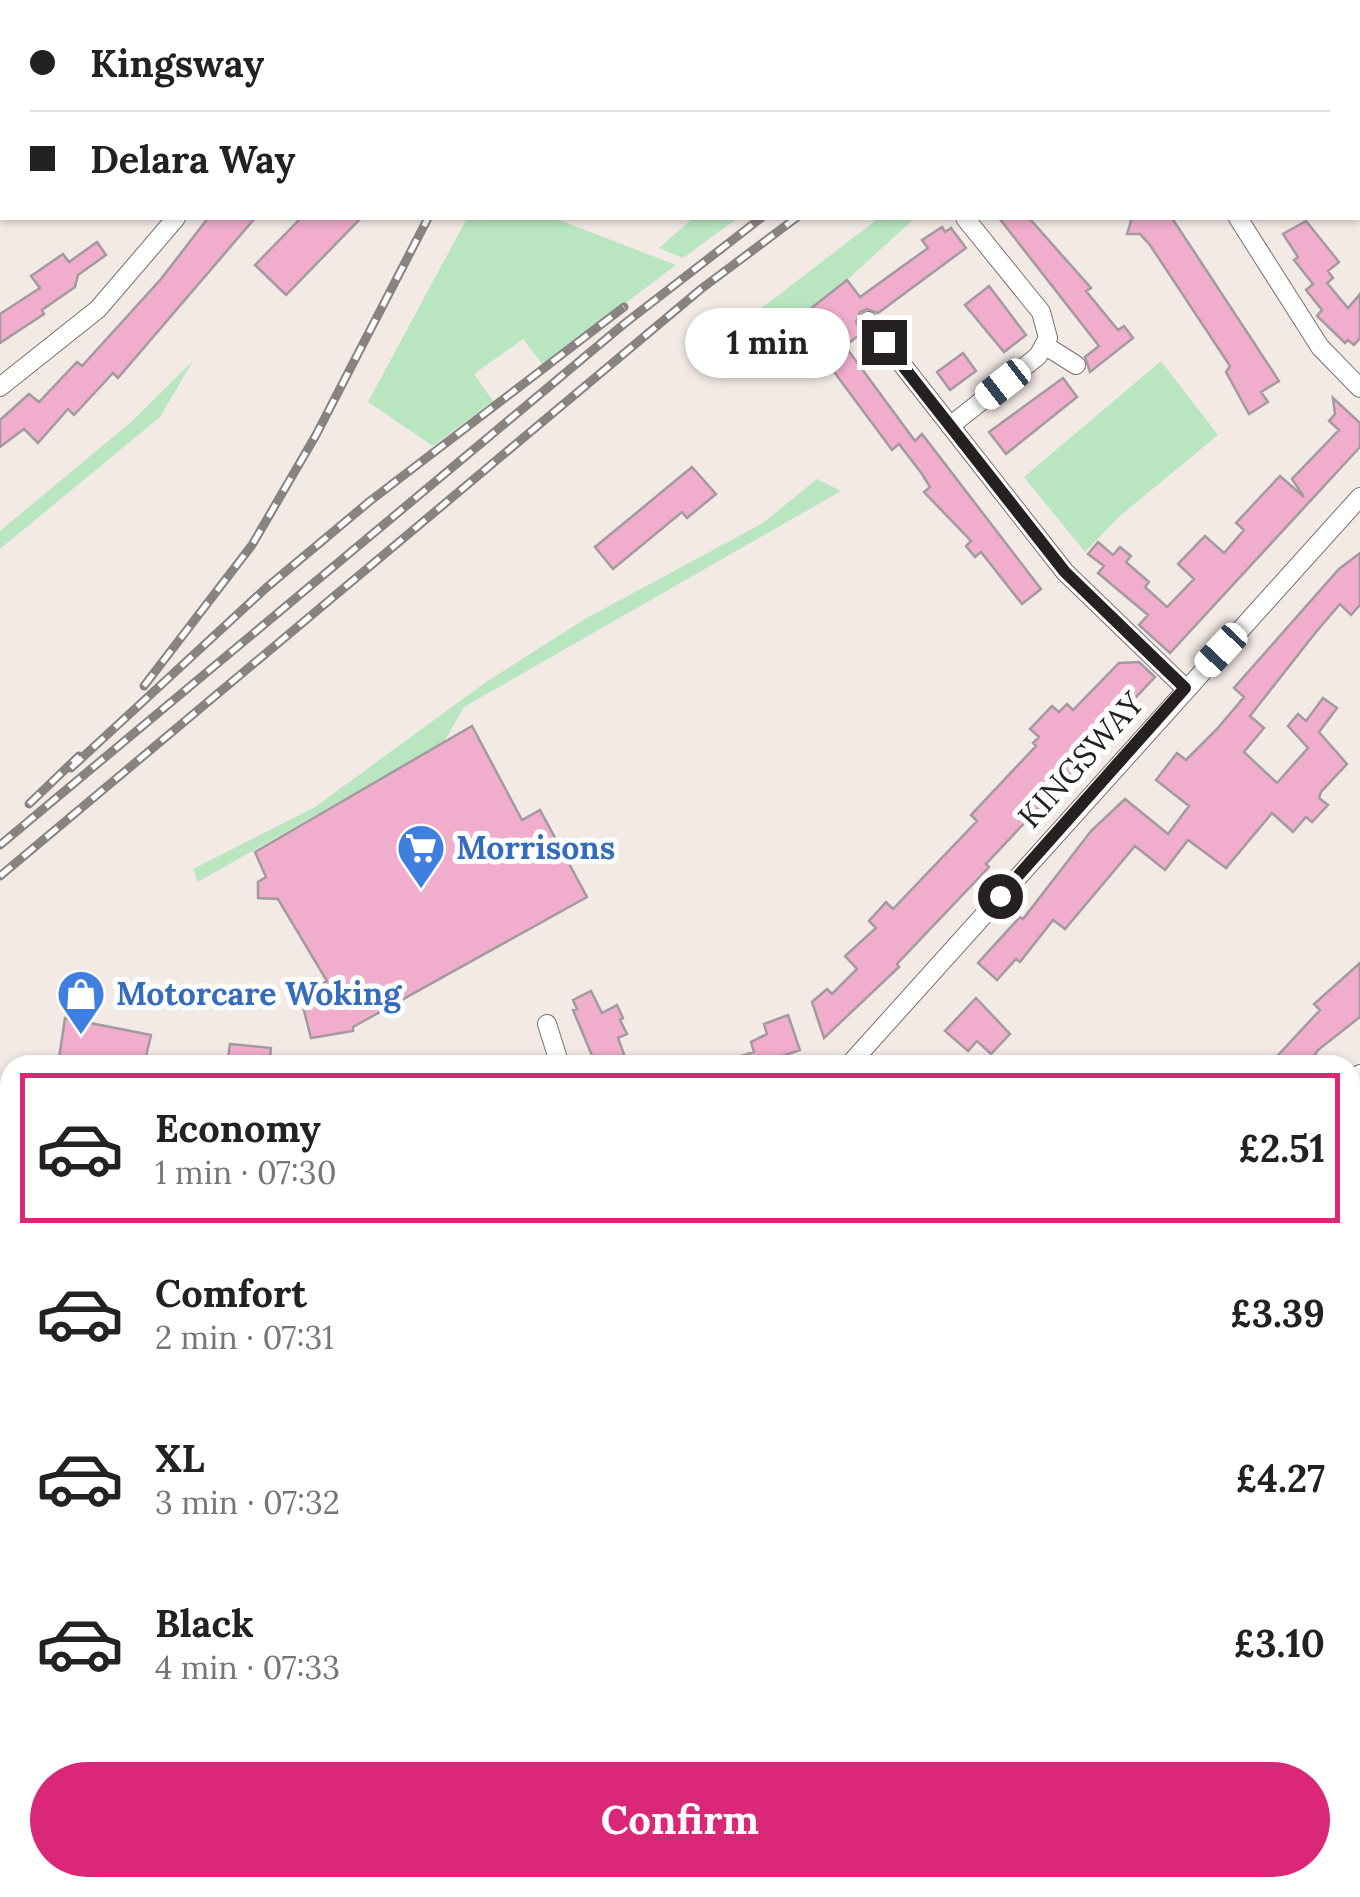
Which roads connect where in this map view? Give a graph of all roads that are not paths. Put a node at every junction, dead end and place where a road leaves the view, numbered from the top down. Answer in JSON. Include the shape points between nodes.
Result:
{"nodes":[{"id":1,"x":174,"y":220,"type":"edge"},
{"id":2,"x":967,"y":220,"type":"edge"},
{"id":3,"x":1239,"y":220,"type":"edge"},
{"id":4,"x":868,"y":321,"type":"dead end"},
{"id":5,"x":1046,"y":346,"type":"junction"},
{"id":6,"x":1076,"y":365,"type":"dead end"},
{"id":7,"x":0,"y":387,"type":"edge"},
{"id":8,"x":1360,"y":388,"type":"edge"},
{"id":9,"x":950,"y":426,"type":"junction"},
{"id":10,"x":1360,"y":497,"type":"edge"},
{"id":11,"x":1185,"y":688,"type":"junction"},
{"id":12,"x":547,"y":1024,"type":"dead end"},
{"id":13,"x":557,"y":1055,"type":"edge"},
{"id":14,"x":858,"y":1055,"type":"edge"}],
"edges":[{"from":1,"to":7,"type":"street","via":[[78,329]]},
{"from":2,"to":5,"type":"street","via":[[1041,312]]},
{"from":3,"to":8,"type":"street","via":[[1320,348]]},
{"from":4,"to":9,"type":"street"},
{"from":5,"to":6,"type":"street"},
{"from":5,"to":9,"type":"street"},
{"from":9,"to":11,"type":"street","via":[[1076,585]]},
{"from":10,"to":11,"type":"street","name":"KINGSWAY"},
{"from":11,"to":14,"type":"street","name":"KINGSWAY"},
{"from":12,"to":13,"type":"street"}]}
